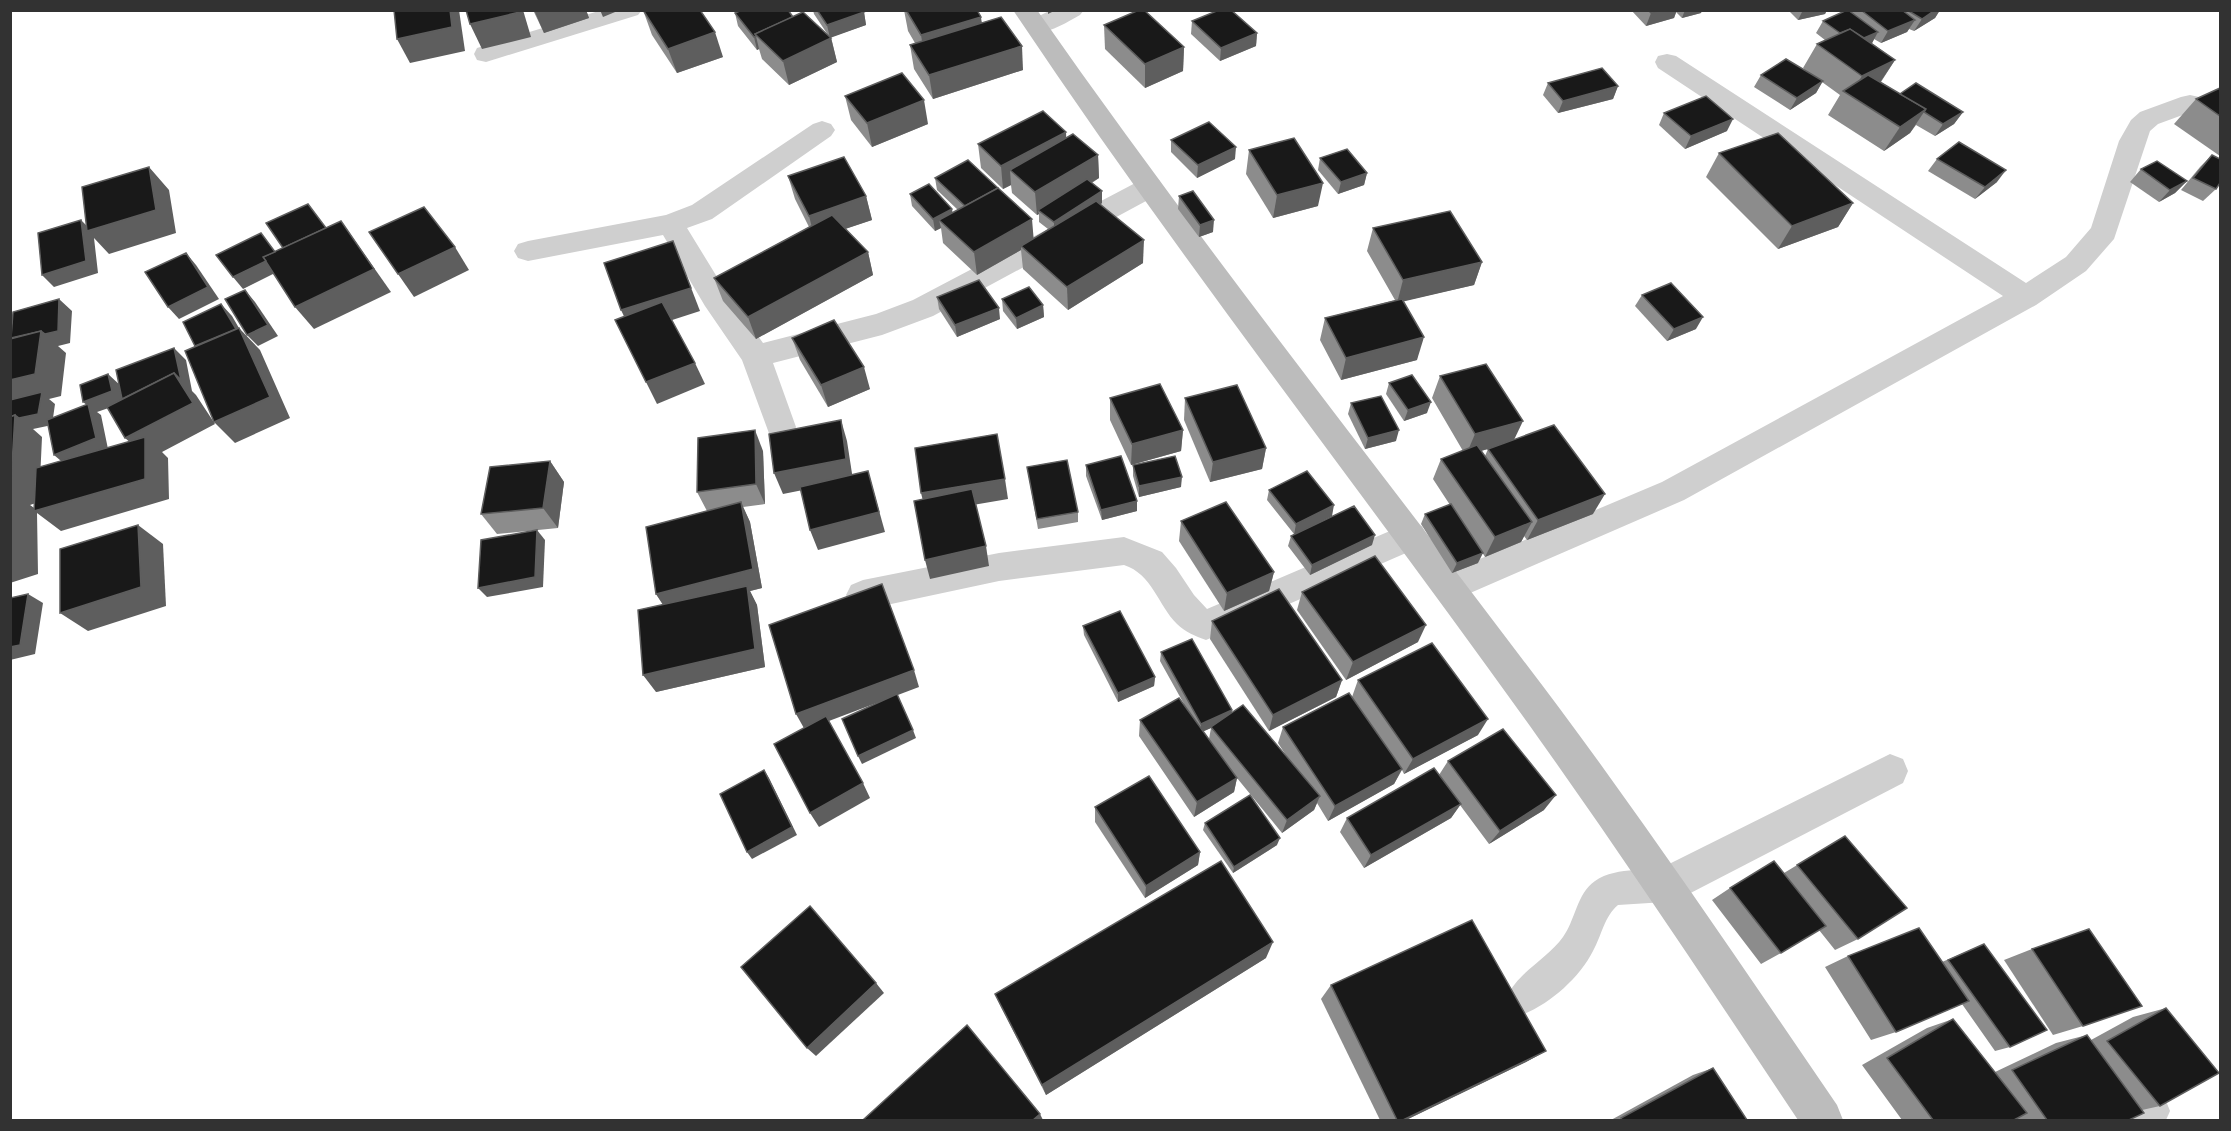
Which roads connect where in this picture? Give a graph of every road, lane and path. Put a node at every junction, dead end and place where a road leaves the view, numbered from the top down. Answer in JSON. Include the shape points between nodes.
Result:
{"nodes":[{"id":1,"x":630,"y":10,"type":"edge"},
{"id":2,"x":1072,"y":10,"type":"edge"},
{"id":3,"x":1031,"y":18,"type":"edge"},
{"id":4,"x":486,"y":54,"type":"dead end"},
{"id":5,"x":1667,"y":62,"type":"dead end"},
{"id":6,"x":2190,"y":103,"type":"dead end"},
{"id":7,"x":822,"y":130,"type":"dead end"},
{"id":8,"x":1150,"y":187,"type":"junction"},
{"id":9,"x":670,"y":224,"type":"junction"},
{"id":10,"x":528,"y":251,"type":"dead end"},
{"id":11,"x":2026,"y":297,"type":"junction"},
{"id":12,"x":756,"y":356,"type":"junction"},
{"id":13,"x":781,"y":427,"type":"dead end"},
{"id":14,"x":1410,"y":536,"type":"junction"},
{"id":15,"x":1449,"y":587,"type":"junction"},
{"id":16,"x":863,"y":595,"type":"edge"},
{"id":17,"x":1890,"y":771,"type":"dead end"},
{"id":18,"x":1665,"y":886,"type":"junction"},
{"id":19,"x":1524,"y":997,"type":"dead end"},
{"id":20,"x":1822,"y":1120,"type":"edge"}],
"edges":[{"from":1,"to":4,"type":"street"},
{"from":2,"to":3,"type":"street"},
{"from":3,"to":8,"type":"main road"},
{"from":5,"to":11,"type":"street"},
{"from":6,"to":11,"type":"street","via":[[2149,118],[2140,126],[2104,232],[2076,264]]},
{"from":7,"to":9,"type":"street","via":[[714,206]]},
{"from":8,"to":12,"type":"street","via":[[923,308],[882,324]]},
{"from":8,"to":14,"type":"main road"},
{"from":9,"to":10,"type":"street"},
{"from":9,"to":12,"type":"street"},
{"from":11,"to":15,"type":"street","via":[[1673,491]]},
{"from":12,"to":13,"type":"street"},
{"from":14,"to":15,"type":"main road"},
{"from":14,"to":16,"type":"street","via":[[1206,625],[1190,613],[1152,563],[1124,551],[999,567]]},
{"from":15,"to":18,"type":"main road"},
{"from":17,"to":18,"type":"street"},
{"from":18,"to":19,"type":"lane","via":[[1624,887],[1606,893],[1581,939],[1546,980]]},
{"from":18,"to":20,"type":"main road"}]}
